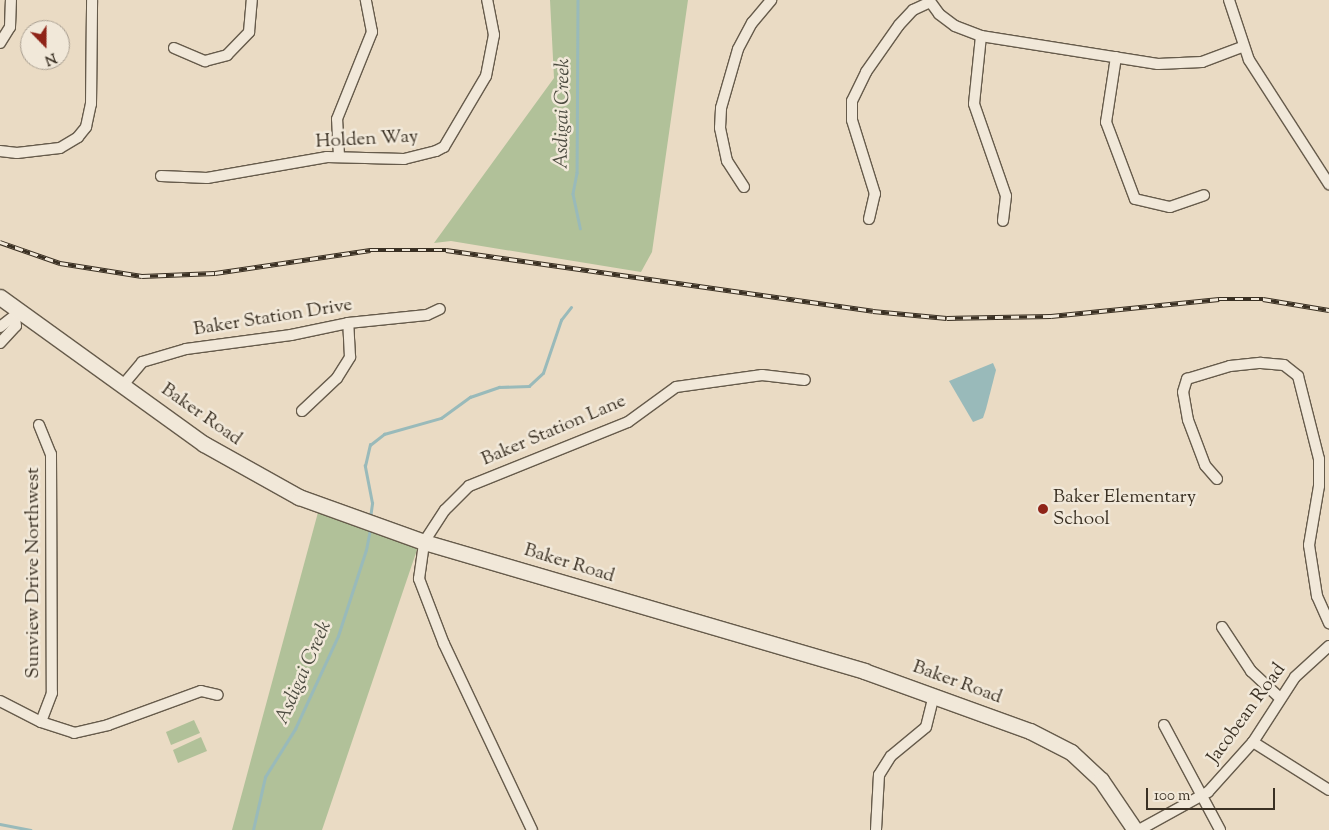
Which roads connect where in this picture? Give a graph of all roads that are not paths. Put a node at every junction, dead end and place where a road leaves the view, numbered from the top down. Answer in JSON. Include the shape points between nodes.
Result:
{"nodes":[{"id":1,"x":11,"y":0,"type":"edge"},
{"id":2,"x":92,"y":0,"type":"edge"},
{"id":3,"x":252,"y":0,"type":"edge"},
{"id":4,"x":366,"y":0,"type":"edge"},
{"id":5,"x":487,"y":0,"type":"edge"},
{"id":6,"x":772,"y":0,"type":"edge"},
{"id":7,"x":1229,"y":0,"type":"edge"},
{"id":8,"x":930,"y":1,"type":"edge"},
{"id":9,"x":981,"y":36,"type":"junction"},
{"id":10,"x":0,"y":43,"type":"edge"},
{"id":11,"x":1242,"y":47,"type":"junction"},
{"id":12,"x":174,"y":48,"type":"dead end"},
{"id":13,"x":1116,"y":57,"type":"junction"},
{"id":14,"x":0,"y":151,"type":"edge"},
{"id":15,"x":339,"y":156,"type":"junction"},
{"id":16,"x":161,"y":176,"type":"dead end"},
{"id":17,"x":1329,"y":184,"type":"edge"},
{"id":18,"x":744,"y":187,"type":"dead end"},
{"id":19,"x":1204,"y":195,"type":"dead end"},
{"id":20,"x":869,"y":219,"type":"dead end"},
{"id":21,"x":1003,"y":221,"type":"dead end"},
{"id":22,"x":0,"y":297,"type":"edge"},
{"id":23,"x":440,"y":309,"type":"dead end"},
{"id":24,"x":17,"y":315,"type":"junction"},
{"id":25,"x":348,"y":323,"type":"junction"},
{"id":26,"x":0,"y":327,"type":"edge"},
{"id":27,"x":0,"y":342,"type":"edge"},
{"id":28,"x":805,"y":380,"type":"dead end"},
{"id":29,"x":123,"y":384,"type":"junction"},
{"id":30,"x":302,"y":411,"type":"dead end"},
{"id":31,"x":40,"y":425,"type":"dead end"},
{"id":32,"x":1217,"y":479,"type":"dead end"},
{"id":33,"x":424,"y":542,"type":"junction"},
{"id":34,"x":1329,"y":623,"type":"edge"},
{"id":35,"x":1222,"y":627,"type":"dead end"},
{"id":36,"x":1329,"y":646,"type":"edge"},
{"id":37,"x":218,"y":695,"type":"dead end"},
{"id":38,"x":934,"y":695,"type":"junction"},
{"id":39,"x":1280,"y":698,"type":"junction"},
{"id":40,"x":0,"y":701,"type":"edge"},
{"id":41,"x":41,"y":722,"type":"junction"},
{"id":42,"x":1164,"y":725,"type":"dead end"},
{"id":43,"x":1253,"y":742,"type":"junction"},
{"id":44,"x":1329,"y":790,"type":"edge"},
{"id":45,"x":1202,"y":797,"type":"junction"},
{"id":46,"x":532,"y":830,"type":"edge"},
{"id":47,"x":876,"y":830,"type":"edge"},
{"id":48,"x":1135,"y":830,"type":"edge"},
{"id":49,"x":1140,"y":830,"type":"edge"},
{"id":50,"x":1220,"y":830,"type":"edge"}],
"edges":[{"from":1,"to":10,"type":"street","via":[[10,27]]},
{"from":2,"to":14,"type":"street","via":[[91,104],[86,127],[78,137],[60,148],[17,153]]},
{"from":3,"to":12,"type":"street","via":[[249,32],[227,56],[205,61]]},
{"from":4,"to":15,"type":"street","via":[[372,32],[337,119]]},
{"from":5,"to":15,"type":"street","name":"Holden Way","via":[[494,35],[486,76],[444,146],[413,158]]},
{"from":6,"to":18,"type":"street","via":[[752,23],[738,49],[722,108],[720,128],[727,161]]},
{"from":7,"to":11,"type":"street"},
{"from":8,"to":9,"type":"street","via":[[955,26]]},
{"from":8,"to":20,"type":"street","via":[[913,10],[899,25],[866,72],[852,100],[852,120],[875,194]]},
{"from":9,"to":13,"type":"street"},
{"from":9,"to":21,"type":"street","via":[[974,104],[1006,196]]},
{"from":11,"to":13,"type":"street","via":[[1202,62],[1182,64]]},
{"from":11,"to":17,"type":"street"},
{"from":13,"to":19,"type":"street","via":[[1106,122],[1135,199],[1170,207]]},
{"from":15,"to":16,"type":"street","name":"Holden Way","via":[[207,178]]},
{"from":22,"to":24,"type":"main road","name":"Baker Road"},
{"from":23,"to":25,"type":"street","name":"Baker Station Drive","via":[[427,315]]},
{"from":24,"to":26,"type":"street"},
{"from":24,"to":27,"type":"street","via":[[16,326]]},
{"from":24,"to":29,"type":"main road","name":"Baker Road"},
{"from":25,"to":29,"type":"street","name":"Baker Station Drive","via":[[155,356],[142,362]]},
{"from":25,"to":30,"type":"street","via":[[350,357],[338,378]]},
{"from":28,"to":33,"type":"street","name":"Baker Station Lane","via":[[762,374],[676,387],[628,422],[469,486],[445,510]]},
{"from":29,"to":33,"type":"main road","name":"Baker Road","via":[[226,458],[299,497]]},
{"from":31,"to":41,"type":"street","name":"Sunview Drive Northwest","via":[[51,454],[52,693]]},
{"from":32,"to":34,"type":"street","via":[[1205,465],[1188,420],[1183,392],[1187,379],[1230,366],[1284,365],[1298,376],[1319,460],[1319,486],[1309,545],[1317,596]]},
{"from":33,"to":38,"type":"main road","name":"Baker Road","via":[[864,671]]},
{"from":33,"to":46,"type":"street","via":[[419,579],[444,644]]},
{"from":35,"to":39,"type":"street","via":[[1251,671]]},
{"from":36,"to":39,"type":"street","name":"Jacobean Road","via":[[1304,667]]},
{"from":37,"to":41,"type":"street","via":[[201,691],[108,725],[74,733]]},
{"from":38,"to":47,"type":"street","via":[[926,727],[891,756],[879,775]]},
{"from":38,"to":48,"type":"main road","name":"Baker Road","via":[[1030,731],[1071,752],[1100,780]]},
{"from":39,"to":43,"type":"street","name":"Jacobean Road"},
{"from":40,"to":41,"type":"street"},
{"from":42,"to":45,"type":"street"},
{"from":43,"to":44,"type":"street"},
{"from":43,"to":45,"type":"street","name":"Jacobean Road"},
{"from":45,"to":49,"type":"street","name":"Jacobean Road"},
{"from":45,"to":50,"type":"street"}]}
